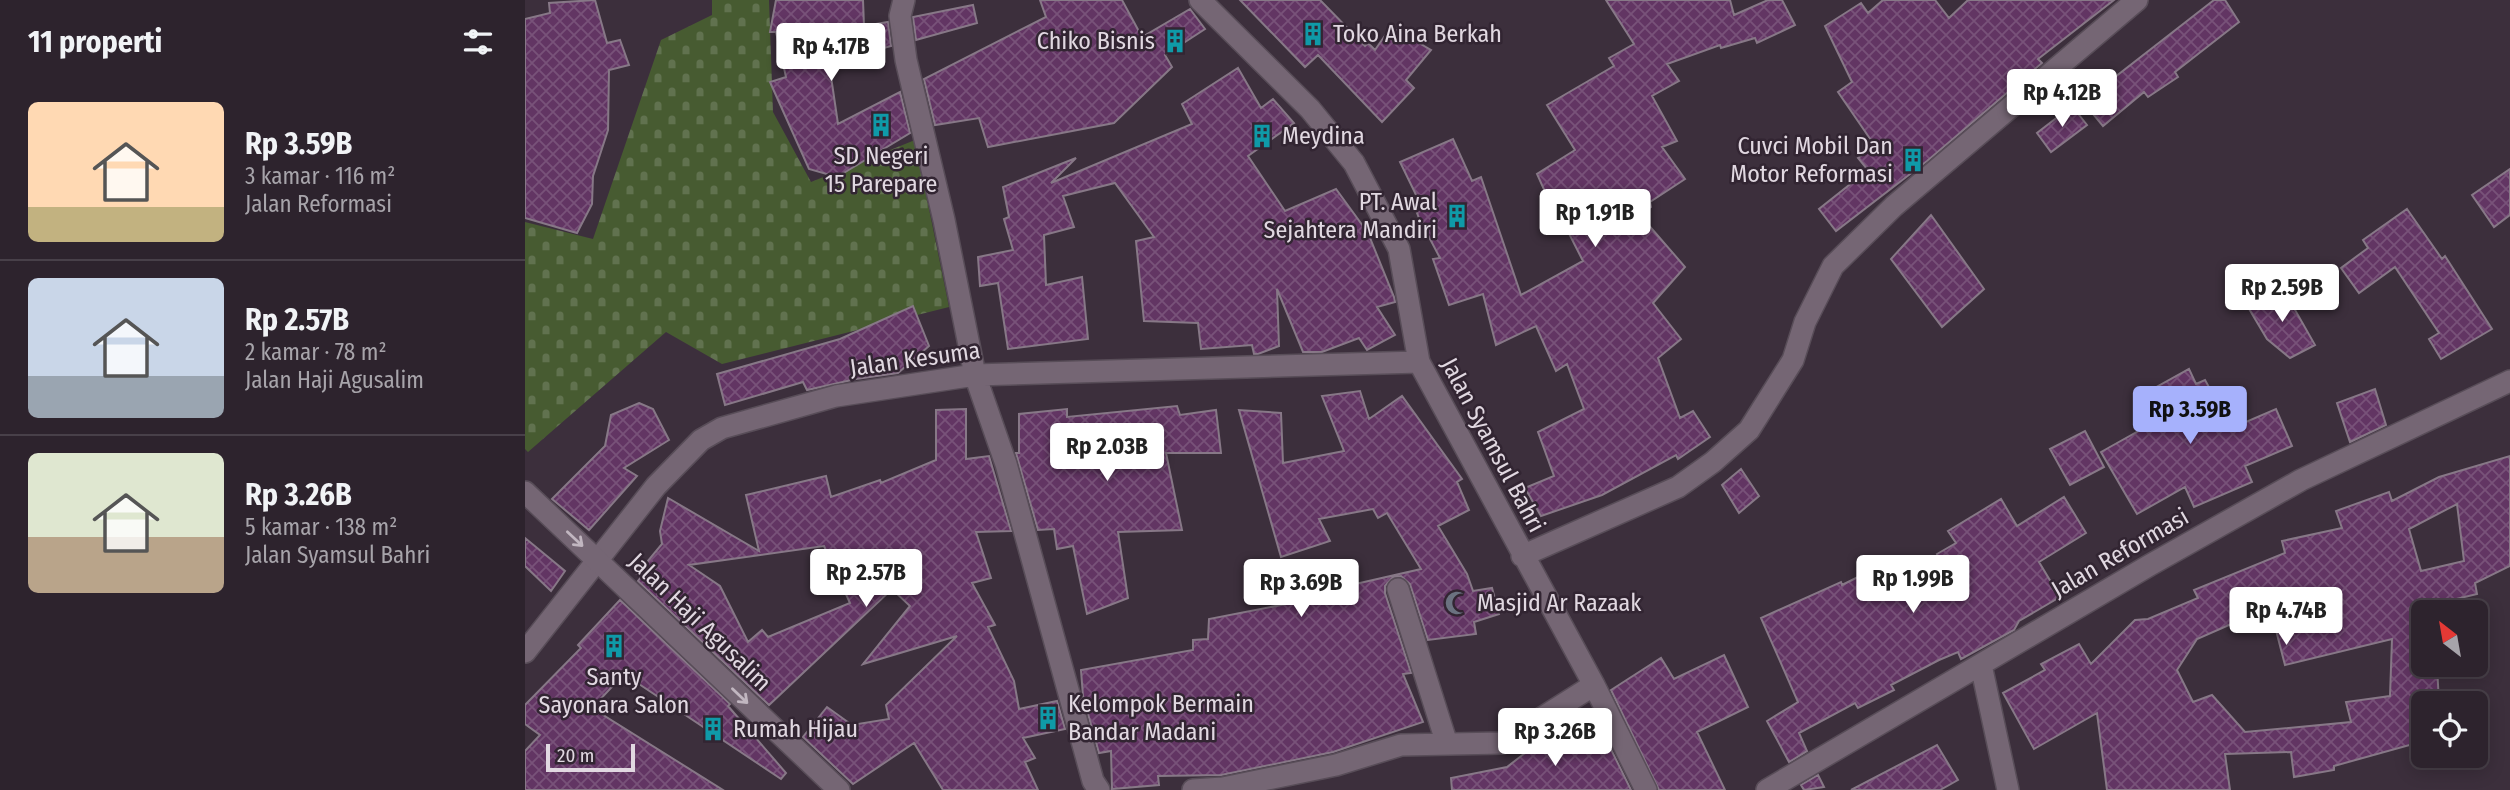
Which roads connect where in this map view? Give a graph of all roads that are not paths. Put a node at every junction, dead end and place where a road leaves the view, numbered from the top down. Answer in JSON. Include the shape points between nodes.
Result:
{"nodes":[{"id":1,"x":904,"y":0,"type":"edge"},
{"id":2,"x":1200,"y":0,"type":"edge"},
{"id":3,"x":2137,"y":0,"type":"edge"},
{"id":4,"x":1419,"y":362,"type":"junction"},
{"id":5,"x":975,"y":375,"type":"junction"},
{"id":6,"x":2510,"y":381,"type":"edge"},
{"id":7,"x":525,"y":492,"type":"edge"},
{"id":8,"x":1522,"y":556,"type":"junction"},
{"id":9,"x":598,"y":561,"type":"junction"},
{"id":10,"x":1398,"y":589,"type":"dead end"},
{"id":11,"x":525,"y":652,"type":"edge"},
{"id":12,"x":1981,"y":666,"type":"junction"},
{"id":13,"x":1594,"y":685,"type":"junction"},
{"id":14,"x":1445,"y":741,"type":"junction"},
{"id":15,"x":1773,"y":788,"type":"edge"},
{"id":16,"x":839,"y":790,"type":"edge"},
{"id":17,"x":1100,"y":790,"type":"edge"},
{"id":18,"x":1193,"y":790,"type":"edge"},
{"id":19,"x":1646,"y":790,"type":"edge"},
{"id":20,"x":2008,"y":790,"type":"edge"}],
"edges":[{"from":1,"to":5,"type":"street","via":[[900,16],[906,60]]},
{"from":2,"to":4,"type":"street","name":"Jalan Syamsul Bahri","via":[[1310,109],[1354,163],[1399,249]]},
{"from":3,"to":8,"type":"street","via":[[1894,206],[1833,266],[1805,322],[1793,360],[1749,430],[1678,487]]},
{"from":4,"to":5,"type":"street","name":"Jalan Kesuma"},
{"from":4,"to":8,"type":"street","name":"Jalan Syamsul Bahri"},
{"from":5,"to":9,"type":"street","name":"Jalan Kesuma","via":[[836,396],[722,428],[701,440],[656,486]]},
{"from":5,"to":17,"type":"street","via":[[1006,464],[1093,781]]},
{"from":6,"to":12,"type":"street","name":"Jalan Reformasi","via":[[2301,480]]},
{"from":7,"to":9,"type":"street","name":"Jalan Haji Agusalim","one_way":true},
{"from":8,"to":13,"type":"street","name":"Jalan Syamsul Bahri"},
{"from":9,"to":11,"type":"street","name":"Jalan Kesuma"},
{"from":9,"to":16,"type":"street","name":"Jalan Haji Agusalim","one_way":true},
{"from":10,"to":14,"type":"street"},
{"from":12,"to":15,"type":"street","name":"Jalan Reformasi"},
{"from":12,"to":20,"type":"street"},
{"from":13,"to":14,"type":"street","via":[[1502,743]]},
{"from":13,"to":19,"type":"street","name":"Jalan Syamsul Bahri"},
{"from":14,"to":18,"type":"street","via":[[1401,745],[1336,765]]}]}
